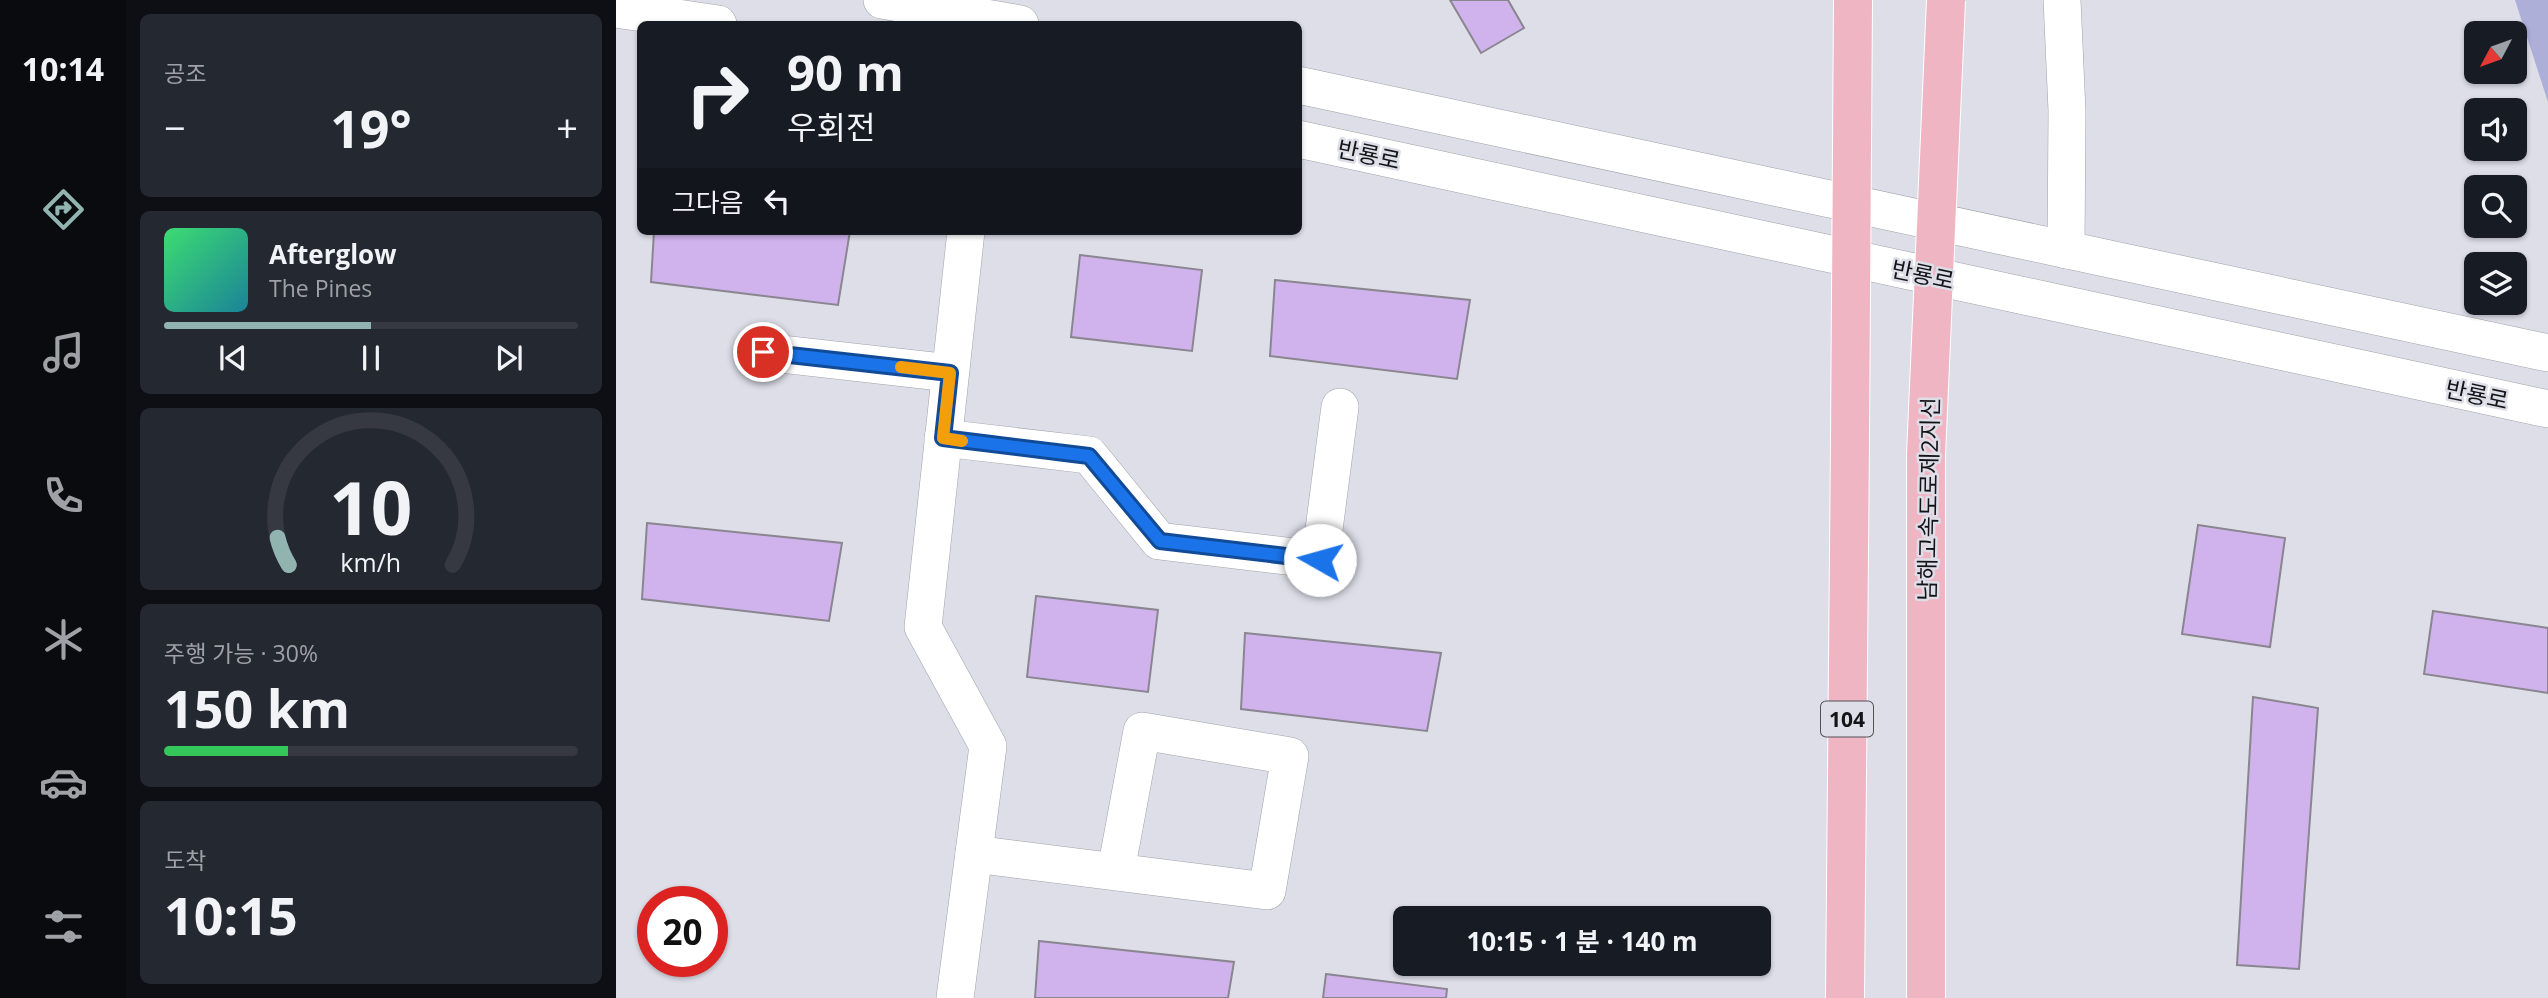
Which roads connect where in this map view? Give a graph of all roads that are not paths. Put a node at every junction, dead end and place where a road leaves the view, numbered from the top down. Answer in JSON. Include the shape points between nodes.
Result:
{"nodes":[{"id":1,"x":882,"y":0,"type":"edge"},
{"id":2,"x":1853,"y":0,"type":"edge"},
{"id":3,"x":1945,"y":0,"type":"edge"},
{"id":4,"x":2062,"y":0,"type":"edge"},
{"id":5,"x":616,"y":9,"type":"edge"},
{"id":6,"x":698,"y":21,"type":"edge"},
{"id":7,"x":1003,"y":21,"type":"edge"},
{"id":8,"x":1302,"y":86,"type":"edge"},
{"id":9,"x":1302,"y":140,"type":"edge"},
{"id":10,"x":966,"y":235,"type":"edge"},
{"id":11,"x":2066,"y":250,"type":"junction"},
{"id":12,"x":763,"y":352,"type":"dead end"},
{"id":13,"x":2548,"y":353,"type":"edge"},
{"id":14,"x":950,"y":373,"type":"junction"},
{"id":15,"x":1340,"y":407,"type":"dead end"},
{"id":16,"x":2548,"y":409,"type":"edge"},
{"id":17,"x":943,"y":438,"type":"junction"},
{"id":18,"x":974,"y":854,"type":"junction"},
{"id":19,"x":1116,"y":871,"type":"junction"},
{"id":20,"x":955,"y":998,"type":"edge"},
{"id":21,"x":1845,"y":998,"type":"edge"},
{"id":22,"x":1926,"y":998,"type":"edge"}],
"edges":[{"from":1,"to":7,"type":"street"},
{"from":2,"to":21,"type":"highway","number":"104","bridge":true},
{"from":3,"to":22,"type":"highway","name":"남해고속도로제2지선","bridge":true,"via":[[1926,455]]},
{"from":4,"to":11,"type":"street"},
{"from":5,"to":6,"type":"street"},
{"from":8,"to":11,"type":"street"},
{"from":9,"to":16,"type":"street","name":"반룡로"},
{"from":10,"to":14,"type":"street"},
{"from":11,"to":13,"type":"street"},
{"from":12,"to":14,"type":"street"},
{"from":14,"to":17,"type":"street"},
{"from":15,"to":17,"type":"street","via":[[1320,560],[1160,541],[1089,456]]},
{"from":17,"to":18,"type":"street","via":[[923,627],[988,746]]},
{"from":18,"to":19,"type":"street"},
{"from":18,"to":20,"type":"street"},
{"from":19,"to":19,"type":"street","via":[[1267,891],[1290,756],[1142,731]]}]}
